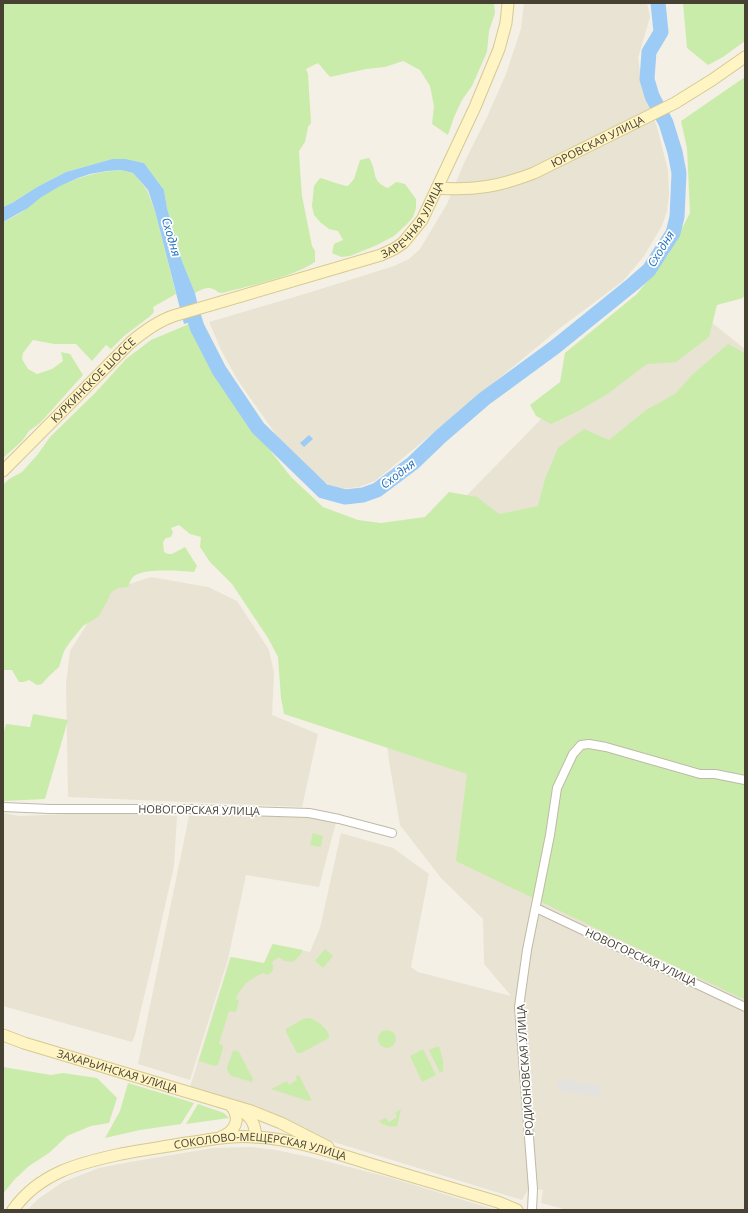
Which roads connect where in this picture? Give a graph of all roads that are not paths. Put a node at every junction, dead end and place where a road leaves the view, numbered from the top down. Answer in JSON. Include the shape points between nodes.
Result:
{"nodes":[{"id":1,"x":508,"y":3,"type":"edge"},
{"id":2,"x":745,"y":57,"type":"edge"},
{"id":3,"x":437,"y":188,"type":"junction"},
{"id":4,"x":196,"y":309,"type":"joint"},
{"id":5,"x":3,"y":471,"type":"edge"},
{"id":6,"x":745,"y":780,"type":"edge"},
{"id":7,"x":3,"y":807,"type":"edge"},
{"id":8,"x":392,"y":833,"type":"dead end"},
{"id":9,"x":536,"y":908,"type":"junction"},
{"id":10,"x":745,"y":1007,"type":"edge"},
{"id":11,"x":3,"y":1035,"type":"edge"},
{"id":12,"x":232,"y":1107,"type":"junction"},
{"id":13,"x":256,"y":1137,"type":"junction"},
{"id":14,"x":217,"y":1138,"type":"junction"},
{"id":15,"x":342,"y":1155,"type":"junction"},
{"id":16,"x":13,"y":1210,"type":"edge"},
{"id":17,"x":517,"y":1210,"type":"edge"},
{"id":18,"x":532,"y":1210,"type":"edge"}],
"edges":[{"from":1,"to":3,"type":"street","name":"ЗАРЕЧНАЯ УЛИЦА","via":[[499,49]]},
{"from":2,"to":3,"type":"street","name":"ЮРОВСКАЯ УЛИЦА","via":[[675,103],[534,173],[484,188]]},
{"from":3,"to":4,"type":"street","name":"ЗАРЕЧНАЯ УЛИЦА","via":[[422,220],[403,243],[394,249]]},
{"from":4,"to":5,"type":"street","name":"КУРКИНСКОЕ ШОССЕ","via":[[158,322],[130,343]]},
{"from":6,"to":9,"type":"street","name":"РОДИОНОВСКАЯ УЛИЦА","via":[[716,774],[700,774],[606,747],[581,745],[573,754],[557,788]]},
{"from":7,"to":8,"type":"street","name":"НОВОГОРСКАЯ УЛИЦА","via":[[302,813],[339,819]]},
{"from":9,"to":10,"type":"street","name":"НОВОГОРСКАЯ УЛИЦА"},
{"from":9,"to":18,"type":"street","name":"РОДИОНОВСКАЯ УЛИЦА","via":[[519,1007],[533,1189]]},
{"from":11,"to":12,"type":"street","name":"ЗАХАРЬИНСКАЯ УЛИЦА"},
{"from":12,"to":13,"type":"street","name":"ЗАХАРЬИНСКАЯ УЛИЦА","via":[[252,1120]]},
{"from":12,"to":14,"type":"street","via":[[236,1118],[235,1126],[226,1135]]},
{"from":12,"to":15,"type":"street","name":"ЗАХАРЬИНСКАЯ УЛИЦА","via":[[281,1124]]},
{"from":13,"to":14,"type":"street","name":"СОКОЛОВО-МЕЩЕРСКАЯ УЛИЦА"},
{"from":13,"to":15,"type":"street","name":"СОКОЛОВО-МЕЩЕРСКАЯ УЛИЦА","via":[[288,1141]]},
{"from":14,"to":16,"type":"street","name":"СОКОЛОВО-МЕЩЕРСКАЯ УЛИЦА","via":[[140,1150],[67,1168],[32,1190]]},
{"from":15,"to":17,"type":"street","name":"СОКОЛОВО-МЕЩЕРСКАЯ УЛИЦА"}]}
